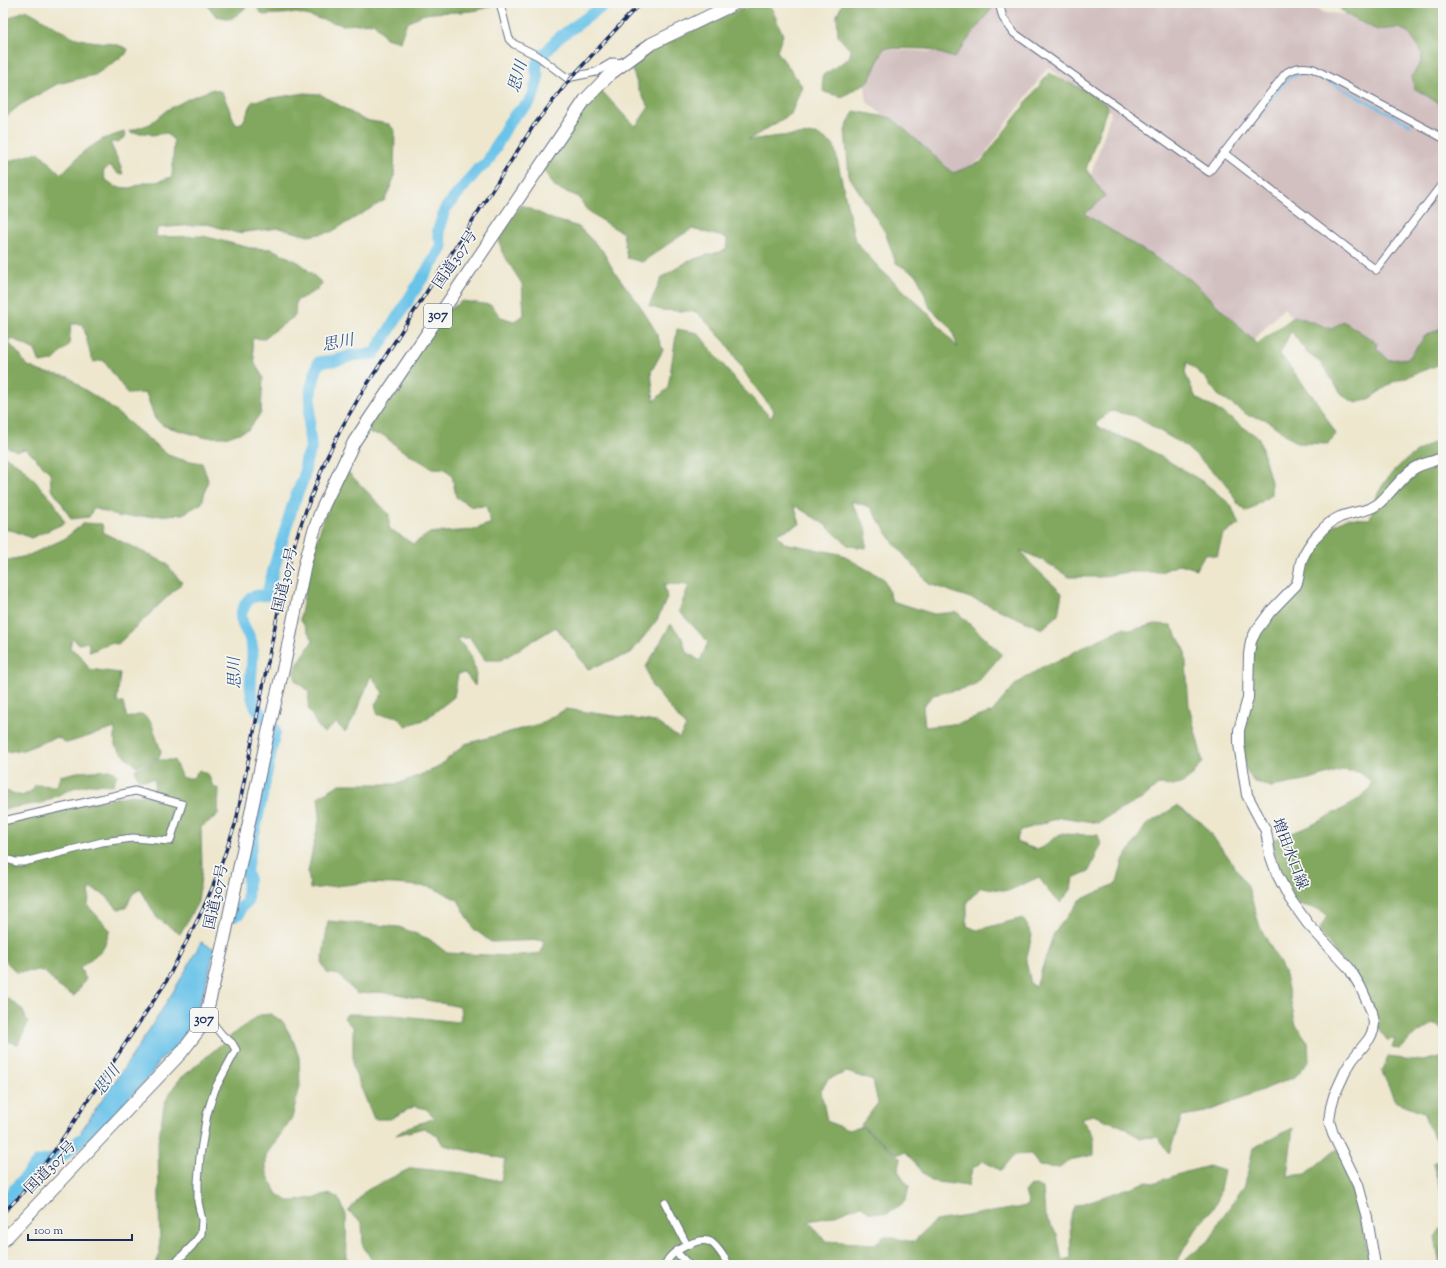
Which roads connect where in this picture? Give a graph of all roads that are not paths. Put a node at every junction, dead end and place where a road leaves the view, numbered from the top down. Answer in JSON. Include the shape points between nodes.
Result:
{"nodes":[{"id":1,"x":500,"y":3,"type":"edge"},
{"id":2,"x":736,"y":3,"type":"edge"},
{"id":3,"x":999,"y":3,"type":"edge"},
{"id":4,"x":623,"y":63,"type":"junction"},
{"id":5,"x":1443,"y":138,"type":"edge"},
{"id":6,"x":1224,"y":153,"type":"junction"},
{"id":7,"x":1443,"y":183,"type":"edge"},
{"id":8,"x":1443,"y":457,"type":"edge"},
{"id":9,"x":3,"y":821,"type":"edge"},
{"id":10,"x":3,"y":858,"type":"edge"},
{"id":11,"x":206,"y":1016,"type":"junction"},
{"id":12,"x":665,"y":1203,"type":"dead end"},
{"id":13,"x":3,"y":1241,"type":"edge"},
{"id":14,"x":687,"y":1245,"type":"junction"},
{"id":15,"x":676,"y":1252,"type":"junction"},
{"id":16,"x":173,"y":1265,"type":"edge"},
{"id":17,"x":665,"y":1265,"type":"edge"},
{"id":18,"x":689,"y":1265,"type":"edge"},
{"id":19,"x":729,"y":1265,"type":"edge"},
{"id":20,"x":1375,"y":1265,"type":"edge"}],
"edges":[{"from":1,"to":4,"type":"street","via":[[509,39],[541,58],[567,78],[596,72],[613,62]]},
{"from":2,"to":4,"type":"highway","name":"国道307号","number":"307","via":[[650,44]]},
{"from":3,"to":6,"type":"street","via":[[1003,18],[1014,33],[1209,172]]},
{"from":4,"to":11,"type":"highway","name":"国道307号","number":"307","via":[[585,100],[354,442],[326,499],[305,564]]},
{"from":5,"to":6,"type":"street","via":[[1306,66],[1285,74]]},
{"from":6,"to":7,"type":"street","via":[[1376,270]]},
{"from":8,"to":20,"type":"main road","name":"増田水口線","via":[[1415,468],[1371,509],[1342,516],[1322,530],[1302,559],[1296,585],[1270,612],[1251,641],[1248,698],[1239,730],[1248,795],[1266,831],[1277,874],[1300,914],[1349,968],[1372,1012],[1374,1031],[1345,1072],[1334,1096],[1329,1121],[1358,1185]]},
{"from":9,"to":10,"type":"street","via":[[135,791],[182,804],[170,841],[133,838],[102,842],[24,862]]},
{"from":11,"to":13,"type":"highway","name":"国道307号","number":"307","via":[[181,1053]]},
{"from":11,"to":16,"type":"street","via":[[236,1050],[215,1088],[207,1114],[198,1183],[201,1234]]},
{"from":12,"to":14,"type":"street"},
{"from":14,"to":15,"type":"street"},
{"from":14,"to":19,"type":"street","via":[[708,1241]]},
{"from":15,"to":17,"type":"street"},
{"from":15,"to":18,"type":"street"}]}
